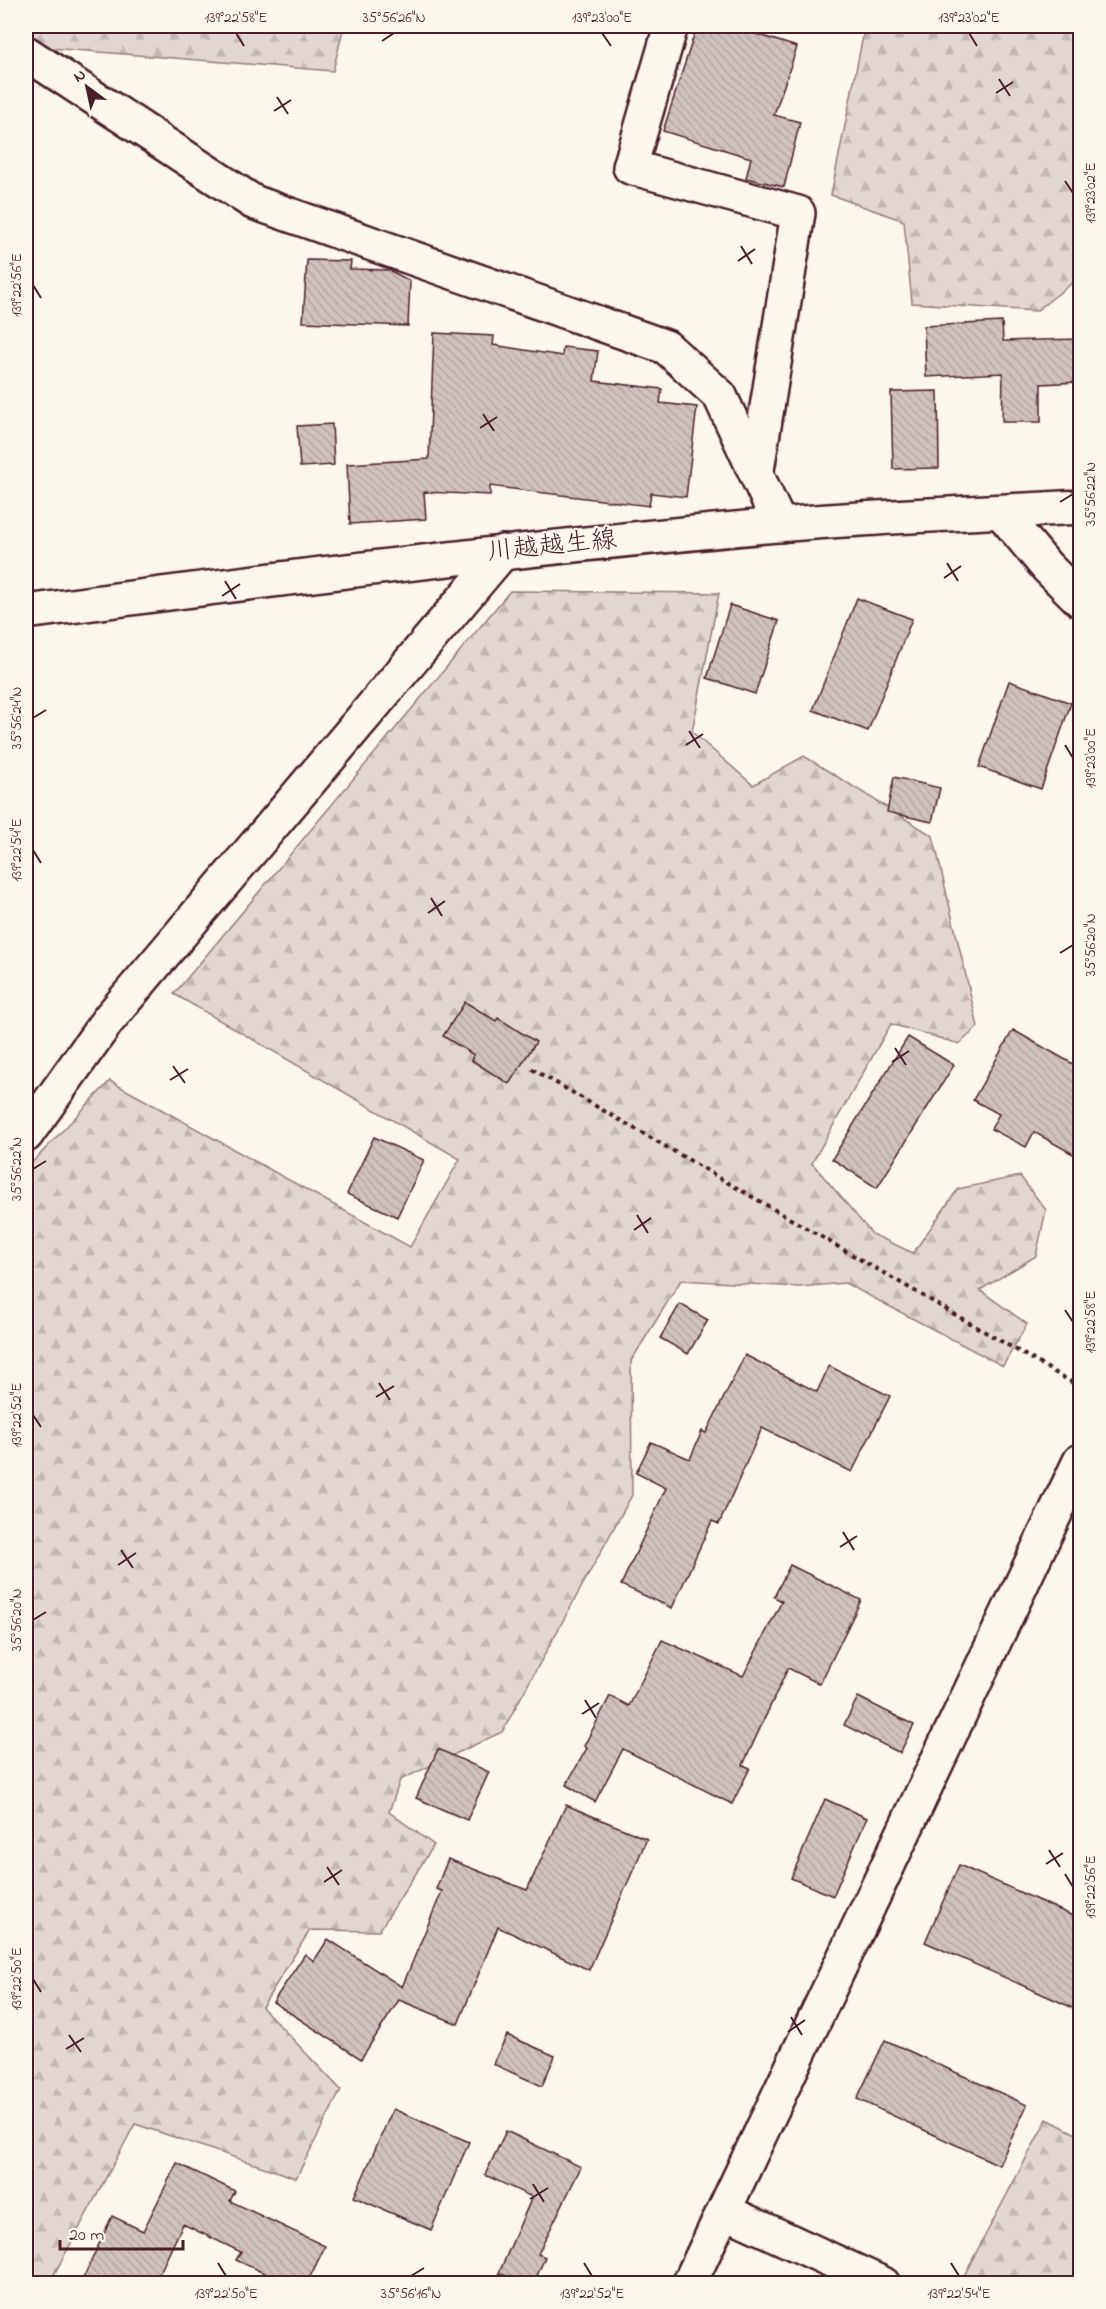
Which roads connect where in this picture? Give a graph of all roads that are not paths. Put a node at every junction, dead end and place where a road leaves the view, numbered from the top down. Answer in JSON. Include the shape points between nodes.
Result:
{"nodes":[{"id":1,"x":671,"y":26,"type":"edge"},
{"id":2,"x":26,"y":52,"type":"edge"},
{"id":3,"x":757,"y":470,"type":"junction"},
{"id":4,"x":1080,"y":507,"type":"edge"},
{"id":5,"x":1001,"y":512,"type":"junction"},
{"id":6,"x":780,"y":525,"type":"junction"},
{"id":7,"x":503,"y":552,"type":"junction"},
{"id":8,"x":1080,"y":600,"type":"edge"},
{"id":9,"x":26,"y":612,"type":"edge"},
{"id":10,"x":26,"y":1135,"type":"edge"},
{"id":11,"x":1080,"y":1461,"type":"edge"},
{"id":12,"x":724,"y":2211,"type":"junction"},
{"id":13,"x":689,"y":2283,"type":"edge"},
{"id":14,"x":883,"y":2283,"type":"edge"}],
"edges":[{"from":1,"to":3,"type":"street","via":[[630,168],[798,213]]},
{"from":2,"to":3,"type":"street","via":[[253,202],[666,347],[720,396]]},
{"from":3,"to":6,"type":"street"},
{"from":4,"to":5,"type":"street","name":"川越越生線"},
{"from":5,"to":6,"type":"street","name":"川越越生線"},
{"from":5,"to":8,"type":"street"},
{"from":6,"to":7,"type":"street","name":"川越越生線"},
{"from":7,"to":9,"type":"street","name":"川越越生線"},
{"from":7,"to":10,"type":"street","via":[[108,1020]]},
{"from":11,"to":12,"type":"street"},
{"from":12,"to":13,"type":"street"},
{"from":12,"to":14,"type":"street"}]}
